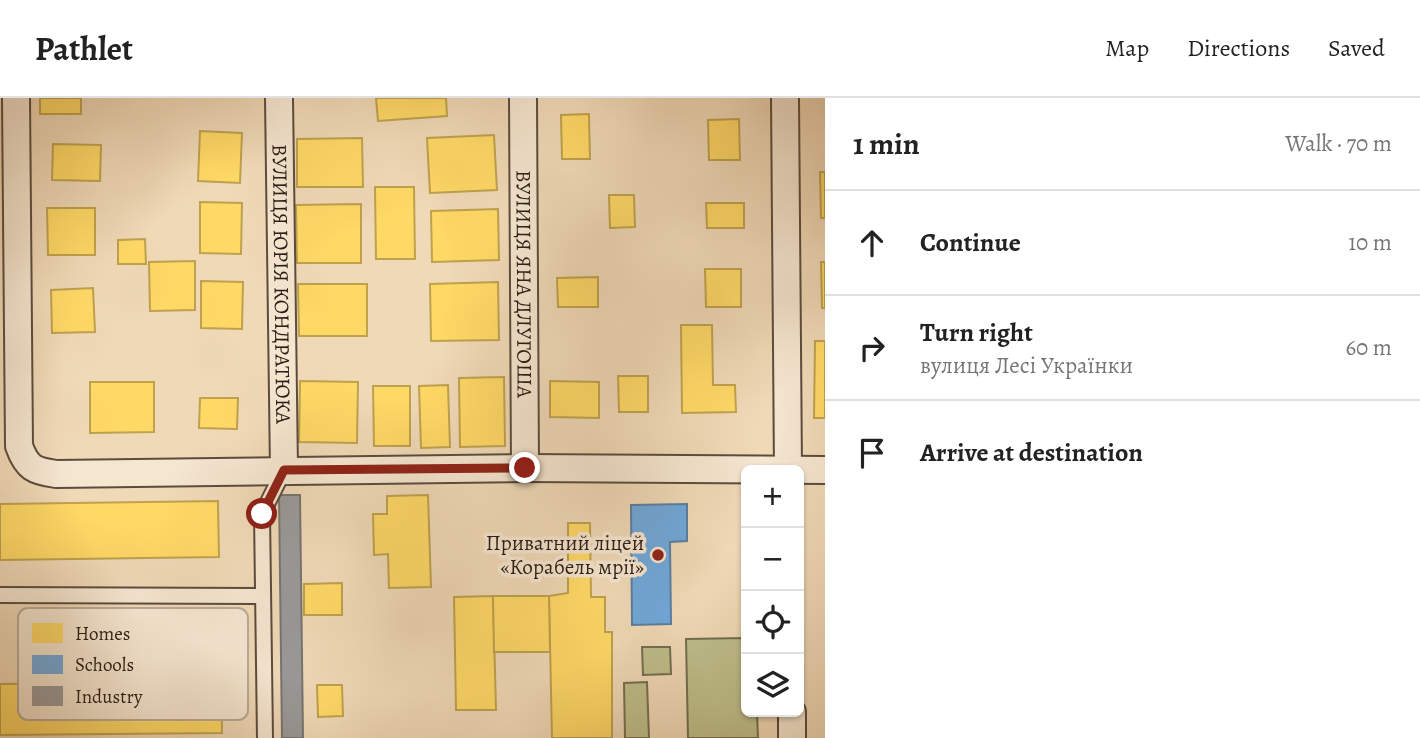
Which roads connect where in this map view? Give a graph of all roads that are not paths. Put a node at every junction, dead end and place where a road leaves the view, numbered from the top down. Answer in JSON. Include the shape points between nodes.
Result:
{"nodes":[{"id":1,"x":16,"y":98,"type":"edge"},
{"id":2,"x":279,"y":98,"type":"edge"},
{"id":3,"x":523,"y":98,"type":"edge"},
{"id":4,"x":785,"y":98,"type":"edge"},
{"id":5,"x":9,"y":446,"type":"edge"},
{"id":6,"x":788,"y":465,"type":"edge"},
{"id":7,"x":525,"y":468,"type":"junction"},
{"id":8,"x":284,"y":470,"type":"junction"},
{"id":9,"x":741,"y":470,"type":"edge"},
{"id":10,"x":804,"y":470,"type":"edge"},
{"id":11,"x":825,"y":470,"type":"edge"},
{"id":12,"x":0,"y":595,"type":"edge"},
{"id":13,"x":263,"y":596,"type":"junction"},
{"id":14,"x":792,"y":717,"type":"edge"},
{"id":15,"x":265,"y":738,"type":"edge"},
{"id":16,"x":792,"y":738,"type":"edge"}],
"edges":[{"from":1,"to":5,"type":"street"},
{"from":2,"to":8,"type":"street","name":"ВУЛИЦЯ ЮРІЯ КОНДРАТЮКА"},
{"from":3,"to":7,"type":"street","name":"ВУЛИЦЯ ЯНА ДЛУГОША"},
{"from":4,"to":6,"type":"street"},
{"from":5,"to":8,"type":"street","via":[[38,471],[56,474]]},
{"from":7,"to":8,"type":"street"},
{"from":7,"to":9,"type":"street"},
{"from":8,"to":13,"type":"lane","via":[[262,514]]},
{"from":10,"to":11,"type":"street"},
{"from":12,"to":13,"type":"lane"},
{"from":13,"to":15,"type":"lane"},
{"from":14,"to":16,"type":"street"}]}
